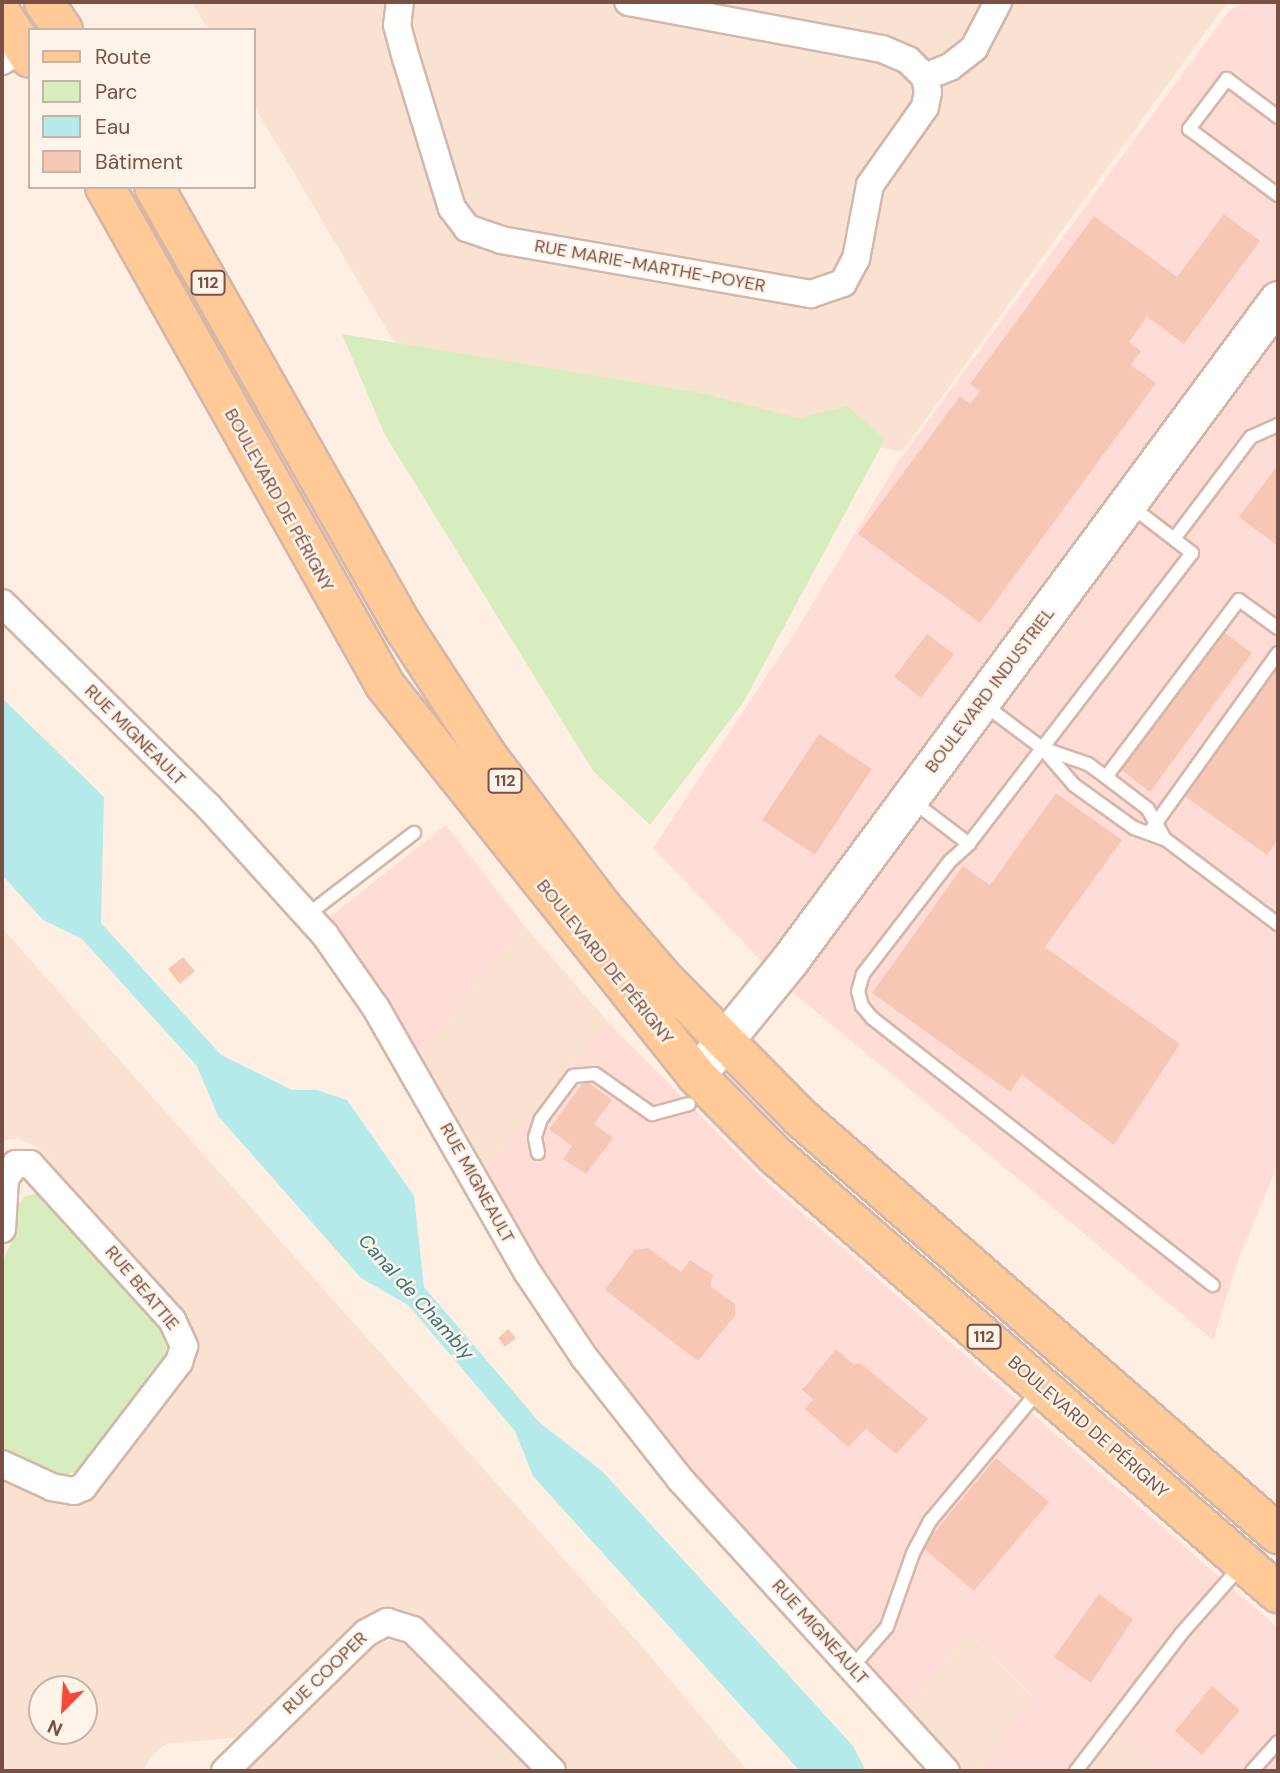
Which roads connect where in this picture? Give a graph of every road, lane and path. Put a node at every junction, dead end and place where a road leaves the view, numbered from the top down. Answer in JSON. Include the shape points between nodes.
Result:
{"nodes":[{"id":1,"x":400,"y":2,"type":"edge"},
{"id":2,"x":628,"y":2,"type":"edge"},
{"id":3,"x":998,"y":2,"type":"edge"},
{"id":4,"x":2,"y":15,"type":"edge"},
{"id":5,"x":28,"y":31,"type":"edge"},
{"id":6,"x":925,"y":77,"type":"junction"},
{"id":7,"x":1278,"y":117,"type":"edge"},
{"id":8,"x":106,"y":189,"type":"edge"},
{"id":9,"x":155,"y":189,"type":"edge"},
{"id":10,"x":1278,"y":195,"type":"edge"},
{"id":11,"x":1278,"y":300,"type":"edge"},
{"id":12,"x":1278,"y":425,"type":"edge"},
{"id":13,"x":1128,"y":503,"type":"junction"},
{"id":14,"x":1174,"y":539,"type":"junction"},
{"id":15,"x":2,"y":603,"type":"edge"},
{"id":16,"x":1278,"y":628,"type":"edge"},
{"id":17,"x":1278,"y":653,"type":"edge"},
{"id":18,"x":982,"y":703,"type":"junction"},
{"id":19,"x":1042,"y":748,"type":"junction"},
{"id":20,"x":1106,"y":776,"type":"junction"},
{"id":21,"x":910,"y":798,"type":"junction"},
{"id":22,"x":1152,"y":828,"type":"junction"},
{"id":23,"x":414,"y":833,"type":"dead end"},
{"id":24,"x":970,"y":844,"type":"junction"},
{"id":25,"x":307,"y":915,"type":"junction"},
{"id":26,"x":1277,"y":921,"type":"edge"},
{"id":27,"x":725,"y":1043,"type":"junction"},
{"id":28,"x":692,"y":1090,"type":"junction"},
{"id":29,"x":538,"y":1153,"type":"dead end"},
{"id":30,"x":2,"y":1229,"type":"edge"},
{"id":31,"x":1213,"y":1285,"type":"dead end"},
{"id":32,"x":1041,"y":1387,"type":"junction"},
{"id":33,"x":2,"y":1464,"type":"edge"},
{"id":34,"x":1278,"y":1534,"type":"edge"},
{"id":35,"x":1243,"y":1563,"type":"junction"},
{"id":36,"x":1278,"y":1594,"type":"edge"},
{"id":37,"x":852,"y":1667,"type":"junction"},
{"id":38,"x":1278,"y":1742,"type":"edge"},
{"id":39,"x":225,"y":1771,"type":"edge"},
{"id":40,"x":552,"y":1771,"type":"edge"},
{"id":41,"x":946,"y":1771,"type":"edge"},
{"id":42,"x":1076,"y":1771,"type":"edge"},
{"id":43,"x":1252,"y":1771,"type":"edge"}],
"edges":[{"from":1,"to":6,"type":"street","name":"RUE MARIE-MARTHE-POYER","via":[[397,25],[404,51],[452,208],[467,228],[501,240],[811,294],[835,288],[854,267],[870,185],[925,107]]},
{"from":2,"to":6,"type":"street","via":[[875,47],[908,60]]},
{"from":3,"to":6,"type":"street","via":[[974,48],[950,67]]},
{"from":4,"to":5,"type":"main road"},
{"from":7,"to":10,"type":"lane","via":[[1227,79],[1189,130]]},
{"from":8,"to":28,"type":"main road","name":"BOULEVARD DE PÉRIGNY","number":"112","via":[[385,685]]},
{"from":9,"to":27,"type":"main road","name":"BOULEVARD DE PÉRIGNY","number":"112","via":[[374,580],[461,719],[603,908]]},
{"from":11,"to":13,"type":"street","name":"BOULEVARD INDUSTRIEL"},
{"from":12,"to":14,"type":"lane","via":[[1251,437]]},
{"from":13,"to":14,"type":"lane"},
{"from":13,"to":18,"type":"street","name":"BOULEVARD INDUSTRIEL"},
{"from":14,"to":19,"type":"lane","via":[[1192,553]]},
{"from":15,"to":25,"type":"street","name":"RUE MIGNEAULT","via":[[208,806]]},
{"from":16,"to":20,"type":"lane","via":[[1239,600]]},
{"from":17,"to":22,"type":"lane"},
{"from":18,"to":19,"type":"lane"},
{"from":18,"to":21,"type":"street","name":"BOULEVARD INDUSTRIEL"},
{"from":19,"to":20,"type":"lane","via":[[1088,764]]},
{"from":19,"to":22,"type":"lane","via":[[1074,785],[1133,828]]},
{"from":19,"to":24,"type":"lane"},
{"from":20,"to":22,"type":"lane","via":[[1148,809]]},
{"from":21,"to":24,"type":"lane"},
{"from":21,"to":27,"type":"street","name":"BOULEVARD INDUSTRIEL"},
{"from":22,"to":26,"type":"lane"},
{"from":23,"to":25,"type":"lane"},
{"from":24,"to":31,"type":"lane","via":[[950,861],[863,974],[858,991],[862,1006],[994,1117]]},
{"from":25,"to":37,"type":"street","name":"RUE MIGNEAULT","via":[[376,1008],[523,1264],[584,1357],[680,1479]]},
{"from":27,"to":28,"type":"street","name":"BOULEVARD INDUSTRIEL"},
{"from":27,"to":34,"type":"main road","name":"BOULEVARD DE PÉRIGNY","number":"112","via":[[839,1153]]},
{"from":28,"to":29,"type":"lane","via":[[652,1114],[595,1074],[573,1076],[541,1119],[535,1136]]},
{"from":28,"to":32,"type":"main road","name":"BOULEVARD DE PÉRIGNY","number":"112","via":[[776,1156]]},
{"from":30,"to":33,"type":"street","name":"RUE BEATTIE","via":[[5,1178],[16,1164],[30,1164],[172,1320],[184,1346],[179,1362],[83,1488],[52,1487]]},
{"from":32,"to":35,"type":"main road","name":"BOULEVARD DE PÉRIGNY","number":"112"},
{"from":32,"to":37,"type":"lane","via":[[930,1521],[913,1553],[887,1627]]},
{"from":35,"to":36,"type":"main road","name":"BOULEVARD DE PÉRIGNY","number":"112"},
{"from":35,"to":42,"type":"lane","via":[[1181,1634]]},
{"from":37,"to":41,"type":"street","name":"RUE MIGNEAULT"},
{"from":38,"to":43,"type":"lane"},
{"from":39,"to":40,"type":"street","name":"RUE COOPER","via":[[366,1633],[387,1622],[413,1630]]}]}
